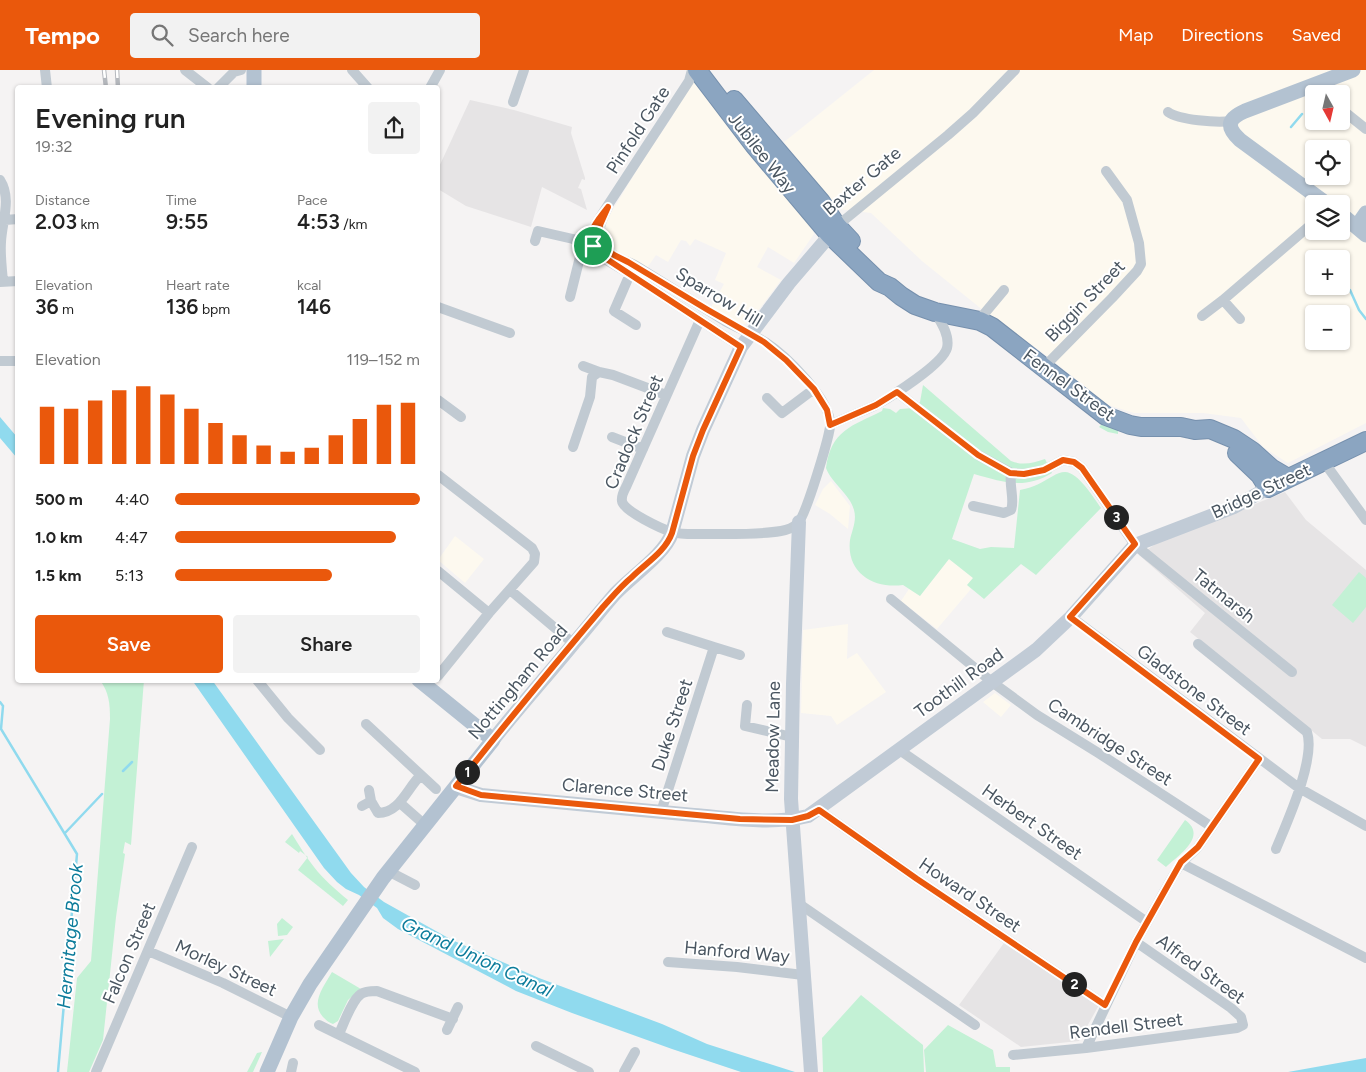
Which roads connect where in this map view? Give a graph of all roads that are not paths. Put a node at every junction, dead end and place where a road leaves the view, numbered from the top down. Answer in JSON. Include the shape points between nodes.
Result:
{"nodes":[{"id":1,"x":45,"y":70,"type":"edge"},
{"id":2,"x":185,"y":70,"type":"edge"},
{"id":3,"x":241,"y":70,"type":"edge"},
{"id":4,"x":254,"y":70,"type":"edge"},
{"id":5,"x":352,"y":70,"type":"edge"},
{"id":6,"x":440,"y":70,"type":"edge"},
{"id":7,"x":524,"y":70,"type":"edge"},
{"id":8,"x":692,"y":70,"type":"edge"},
{"id":9,"x":697,"y":70,"type":"edge"},
{"id":10,"x":710,"y":70,"type":"edge"},
{"id":11,"x":1015,"y":70,"type":"edge"},
{"id":12,"x":1353,"y":70,"type":"edge"},
{"id":13,"x":47,"y":85,"type":"edge"},
{"id":14,"x":204,"y":85,"type":"edge"},
{"id":15,"x":221,"y":85,"type":"edge"},
{"id":16,"x":254,"y":85,"type":"edge"},
{"id":17,"x":365,"y":85,"type":"edge"},
{"id":18,"x":432,"y":85,"type":"edge"},
{"id":19,"x":1328,"y":85,"type":"edge"},
{"id":20,"x":1305,"y":93,"type":"edge"},
{"id":21,"x":513,"y":102,"type":"dead end"},
{"id":22,"x":1168,"y":112,"type":"dead end"},
{"id":23,"x":1350,"y":116,"type":"edge"},
{"id":24,"x":1231,"y":121,"type":"junction"},
{"id":25,"x":1366,"y":129,"type":"edge"},
{"id":26,"x":1106,"y":171,"type":"dead end"},
{"id":27,"x":0,"y":180,"type":"edge"},
{"id":28,"x":1315,"y":195,"type":"edge"},
{"id":29,"x":608,"y":207,"type":"junction"},
{"id":30,"x":1366,"y":213,"type":"edge"},
{"id":31,"x":1350,"y":222,"type":"edge"},
{"id":32,"x":3,"y":224,"type":"edge"},
{"id":33,"x":833,"y":230,"type":"junction"},
{"id":34,"x":1305,"y":230,"type":"edge"},
{"id":35,"x":1361,"y":231,"type":"edge"},
{"id":36,"x":535,"y":242,"type":"dead end"},
{"id":37,"x":581,"y":243,"type":"junction"},
{"id":38,"x":593,"y":246,"type":"junction"},
{"id":39,"x":630,"y":274,"type":"junction"},
{"id":40,"x":15,"y":281,"type":"edge"},
{"id":41,"x":1,"y":282,"type":"edge"},
{"id":42,"x":1004,"y":290,"type":"dead end"},
{"id":43,"x":570,"y":297,"type":"dead end"},
{"id":44,"x":1223,"y":300,"type":"junction"},
{"id":45,"x":440,"y":308,"type":"edge"},
{"id":46,"x":935,"y":312,"type":"junction"},
{"id":47,"x":1202,"y":316,"type":"dead end"},
{"id":48,"x":1240,"y":319,"type":"dead end"},
{"id":49,"x":700,"y":320,"type":"junction"},
{"id":50,"x":980,"y":321,"type":"junction"},
{"id":51,"x":636,"y":325,"type":"dead end"},
{"id":52,"x":510,"y":333,"type":"dead end"},
{"id":53,"x":750,"y":335,"type":"junction"},
{"id":54,"x":741,"y":347,"type":"junction"},
{"id":55,"x":0,"y":361,"type":"edge"},
{"id":56,"x":15,"y":361,"type":"edge"},
{"id":57,"x":583,"y":366,"type":"dead end"},
{"id":58,"x":1043,"y":368,"type":"junction"},
{"id":59,"x":599,"y":372,"type":"junction"},
{"id":60,"x":814,"y":389,"type":"junction"},
{"id":61,"x":897,"y":392,"type":"junction"},
{"id":62,"x":666,"y":395,"type":"junction"},
{"id":63,"x":767,"y":398,"type":"dead end"},
{"id":64,"x":440,"y":401,"type":"edge"},
{"id":65,"x":461,"y":417,"type":"dead end"},
{"id":66,"x":830,"y":425,"type":"junction"},
{"id":67,"x":1196,"y":430,"type":"junction"},
{"id":68,"x":612,"y":437,"type":"dead end"},
{"id":69,"x":1366,"y":441,"type":"edge"},
{"id":70,"x":573,"y":447,"type":"dead end"},
{"id":71,"x":643,"y":449,"type":"junction"},
{"id":72,"x":1324,"y":462,"type":"junction"},
{"id":73,"x":1010,"y":473,"type":"junction"},
{"id":74,"x":440,"y":477,"type":"edge"},
{"id":75,"x":1288,"y":478,"type":"junction"},
{"id":76,"x":1268,"y":488,"type":"junction"},
{"id":77,"x":973,"y":506,"type":"dead end"},
{"id":78,"x":1366,"y":520,"type":"edge"},
{"id":79,"x":799,"y":522,"type":"junction"},
{"id":80,"x":672,"y":533,"type":"junction"},
{"id":81,"x":1132,"y":548,"type":"junction"},
{"id":82,"x":440,"y":573,"type":"edge"},
{"id":83,"x":510,"y":590,"type":"junction"},
{"id":84,"x":891,"y":599,"type":"dead end"},
{"id":85,"x":489,"y":613,"type":"junction"},
{"id":86,"x":1070,"y":617,"type":"junction"},
{"id":87,"x":667,"y":632,"type":"dead end"},
{"id":88,"x":574,"y":644,"type":"junction"},
{"id":89,"x":1198,"y":644,"type":"dead end"},
{"id":90,"x":714,"y":647,"type":"junction"},
{"id":91,"x":740,"y":655,"type":"dead end"},
{"id":92,"x":440,"y":669,"type":"edge"},
{"id":93,"x":1292,"y":672,"type":"dead end"},
{"id":94,"x":992,"y":682,"type":"junction"},
{"id":95,"x":260,"y":683,"type":"edge"},
{"id":96,"x":432,"y":683,"type":"edge"},
{"id":97,"x":747,"y":705,"type":"dead end"},
{"id":98,"x":366,"y":724,"type":"dead end"},
{"id":99,"x":792,"y":736,"type":"junction"},
{"id":100,"x":493,"y":740,"type":"junction"},
{"id":101,"x":898,"y":749,"type":"junction"},
{"id":102,"x":320,"y":750,"type":"dead end"},
{"id":103,"x":1259,"y":759,"type":"junction"},
{"id":104,"x":422,"y":776,"type":"junction"},
{"id":105,"x":456,"y":786,"type":"junction"},
{"id":106,"x":1299,"y":788,"type":"junction"},
{"id":107,"x":436,"y":789,"type":"dead end"},
{"id":108,"x":369,"y":790,"type":"dead end"},
{"id":109,"x":400,"y":803,"type":"junction"},
{"id":110,"x":819,"y":810,"type":"junction"},
{"id":111,"x":661,"y":812,"type":"junction"},
{"id":112,"x":792,"y":820,"type":"junction"},
{"id":113,"x":425,"y":825,"type":"junction"},
{"id":114,"x":1366,"y":826,"type":"edge"},
{"id":115,"x":1212,"y":827,"type":"junction"},
{"id":116,"x":192,"y":847,"type":"dead end"},
{"id":117,"x":1276,"y":849,"type":"dead end"},
{"id":118,"x":1181,"y":862,"type":"junction"},
{"id":119,"x":386,"y":875,"type":"junction"},
{"id":120,"x":414,"y":885,"type":"dead end"},
{"id":121,"x":798,"y":903,"type":"junction"},
{"id":122,"x":1147,"y":922,"type":"junction"},
{"id":123,"x":1136,"y":942,"type":"junction"},
{"id":124,"x":148,"y":951,"type":"junction"},
{"id":125,"x":1366,"y":958,"type":"edge"},
{"id":126,"x":668,"y":962,"type":"dead end"},
{"id":127,"x":803,"y":975,"type":"junction"},
{"id":128,"x":1105,"y":1005,"type":"junction"},
{"id":129,"x":458,"y":1007,"type":"dead end"},
{"id":130,"x":291,"y":1017,"type":"junction"},
{"id":131,"x":453,"y":1018,"type":"junction"},
{"id":132,"x":319,"y":1025,"type":"dead end"},
{"id":133,"x":975,"y":1025,"type":"dead end"},
{"id":134,"x":1243,"y":1025,"type":"joint"},
{"id":135,"x":447,"y":1030,"type":"dead end"},
{"id":136,"x":339,"y":1034,"type":"junction"},
{"id":137,"x":536,"y":1046,"type":"dead end"},
{"id":138,"x":1086,"y":1048,"type":"junction"},
{"id":139,"x":635,"y":1052,"type":"dead end"},
{"id":140,"x":1013,"y":1055,"type":"dead end"},
{"id":141,"x":96,"y":1072,"type":"edge"},
{"id":142,"x":267,"y":1072,"type":"edge"},
{"id":143,"x":415,"y":1072,"type":"edge"},
{"id":144,"x":589,"y":1072,"type":"edge"},
{"id":145,"x":624,"y":1072,"type":"edge"},
{"id":146,"x":810,"y":1072,"type":"edge"}],
"edges":[{"from":1,"to":13,"type":"street"},
{"from":2,"to":14,"type":"street"},
{"from":3,"to":15,"type":"street","via":[[234,72]]},
{"from":4,"to":16,"type":"main road"},
{"from":5,"to":17,"type":"street"},
{"from":6,"to":18,"type":"street"},
{"from":7,"to":21,"type":"street","via":[[512,87]]},
{"from":8,"to":29,"type":"street","name":"Pinfold Gate","via":[[690,81]]},
{"from":9,"to":33,"type":"highway","name":"Jubilee Way","via":[[759,152]]},
{"from":10,"to":33,"type":"highway","name":"Jubilee Way","via":[[821,202]]},
{"from":11,"to":33,"type":"street","name":"Baxter Gate","via":[[948,134]]},
{"from":12,"to":19,"type":"main road"},
{"from":20,"to":24,"type":"main road","via":[[1245,111]]},
{"from":22,"to":24,"type":"street","via":[[1211,122]]},
{"from":23,"to":25,"type":"street"},
{"from":24,"to":28,"type":"main road","via":[[1234,134]]},
{"from":26,"to":58,"type":"street","name":"Biggin Street","via":[[1127,200],[1139,243],[1141,264]]},
{"from":27,"to":32,"type":"street","via":[[6,209]]},
{"from":29,"to":38,"type":"street","via":[[592,231],[590,239]]},
{"from":29,"to":53,"type":"street","name":"Sparrow Hill","via":[[600,225],[599,236],[603,246]]},
{"from":30,"to":35,"type":"main road"},
{"from":31,"to":35,"type":"main road"},
{"from":32,"to":41,"type":"street"},
{"from":33,"to":46,"type":"highway","via":[[885,277],[890,287],[915,305]]},
{"from":33,"to":53,"type":"street","name":"Baxter Gate"},
{"from":34,"to":44,"type":"street"},
{"from":36,"to":37,"type":"street","via":[[538,231]]},
{"from":37,"to":38,"type":"street"},
{"from":37,"to":43,"type":"street"},
{"from":38,"to":39,"type":"street","name":"Sparrow Hill","via":[[603,258]]},
{"from":39,"to":49,"type":"street","name":"Sparrow Hill"},
{"from":39,"to":51,"type":"street","via":[[614,311]]},
{"from":40,"to":41,"type":"street"},
{"from":42,"to":50,"type":"street"},
{"from":44,"to":47,"type":"street"},
{"from":44,"to":48,"type":"street"},
{"from":45,"to":52,"type":"street"},
{"from":46,"to":50,"type":"highway"},
{"from":46,"to":61,"type":"street","via":[[947,337],[947,348],[930,368]]},
{"from":49,"to":54,"type":"street","name":"Sparrow Hill"},
{"from":49,"to":62,"type":"street","name":"Cradock Street"},
{"from":50,"to":58,"type":"highway","name":"Fennel Street"},
{"from":53,"to":54,"type":"street","name":"Baxter Gate"},
{"from":53,"to":60,"type":"street","name":"Sparrow Hill","via":[[786,360]]},
{"from":54,"to":80,"type":"street","name":"Nottingham Road","via":[[693,456]]},
{"from":55,"to":56,"type":"street"},
{"from":57,"to":59,"type":"street"},
{"from":58,"to":67,"type":"highway","name":"Fennel Street","via":[[1115,420],[1141,427]]},
{"from":59,"to":62,"type":"street"},
{"from":59,"to":70,"type":"street","via":[[592,377],[590,397]]},
{"from":60,"to":63,"type":"street","via":[[782,413]]},
{"from":60,"to":66,"type":"street","name":"Sparrow Hill","via":[[827,410]]},
{"from":61,"to":66,"type":"street"},
{"from":61,"to":73,"type":"street","via":[[978,455]]},
{"from":62,"to":71,"type":"street","name":"Cradock Street"},
{"from":64,"to":65,"type":"street"},
{"from":66,"to":79,"type":"street"},
{"from":67,"to":75,"type":"highway","name":"Fennel Street","via":[[1210,428],[1234,438]]},
{"from":67,"to":76,"type":"highway","name":"Fennel Street","via":[[1242,457]]},
{"from":68,"to":71,"type":"street"},
{"from":69,"to":72,"type":"highway","name":"Bridge Street"},
{"from":71,"to":80,"type":"street","name":"Cradock Street","via":[[622,495],[622,502],[632,512]]},
{"from":72,"to":75,"type":"highway","name":"Bridge Street"},
{"from":72,"to":78,"type":"street"},
{"from":73,"to":77,"type":"street","via":[[1012,510],[1004,513]]},
{"from":73,"to":81,"type":"street","name":"Tatmarsh","via":[[1044,470],[1063,460],[1074,462],[1082,468]]},
{"from":74,"to":83,"type":"street","via":[[536,554],[534,562]]},
{"from":75,"to":76,"type":"highway","name":"Bridge Street"},
{"from":76,"to":81,"type":"street","name":"Bridge Street","via":[[1234,507]]},
{"from":79,"to":80,"type":"street","via":[[783,531]]},
{"from":79,"to":99,"type":"street","name":"Meadow Lane"},
{"from":80,"to":88,"type":"street","name":"Nottingham Road","via":[[663,549],[624,585]]},
{"from":81,"to":86,"type":"street","name":"Toothill Road"},
{"from":81,"to":93,"type":"street","name":"Tatmarsh"},
{"from":82,"to":85,"type":"street"},
{"from":83,"to":85,"type":"street"},
{"from":83,"to":88,"type":"street"},
{"from":84,"to":94,"type":"street","name":"Cambridge Street"},
{"from":85,"to":92,"type":"street"},
{"from":86,"to":94,"type":"street","name":"Toothill Road","via":[[1036,650]]},
{"from":86,"to":103,"type":"street","name":"Gladstone Street"},
{"from":87,"to":90,"type":"street"},
{"from":88,"to":100,"type":"street","name":"Nottingham Road"},
{"from":89,"to":106,"type":"street","via":[[1307,732],[1309,748]]},
{"from":90,"to":91,"type":"street"},
{"from":90,"to":111,"type":"street","name":"Duke Street"},
{"from":94,"to":101,"type":"street","name":"Toothill Road"},
{"from":94,"to":115,"type":"street","name":"Cambridge Street","via":[[1037,716]]},
{"from":95,"to":102,"type":"street","via":[[288,718]]},
{"from":96,"to":100,"type":"main road"},
{"from":97,"to":99,"type":"street","via":[[746,726]]},
{"from":98,"to":104,"type":"street"},
{"from":99,"to":112,"type":"street","name":"Meadow Lane"},
{"from":100,"to":105,"type":"main road","name":"Nottingham Road"},
{"from":101,"to":110,"type":"street","name":"Toothill Road"},
{"from":101,"to":122,"type":"street","name":"Herbert Street"},
{"from":103,"to":106,"type":"street","name":"Gladstone Street"},
{"from":103,"to":115,"type":"street"},
{"from":104,"to":107,"type":"street"},
{"from":104,"to":109,"type":"street"},
{"from":105,"to":111,"type":"street","name":"Clarence Street","via":[[481,795]]},
{"from":105,"to":113,"type":"main road","name":"Nottingham Road"},
{"from":106,"to":114,"type":"street","name":"Gladstone Street"},
{"from":106,"to":117,"type":"street"},
{"from":108,"to":109,"type":"street","via":[[366,804],[378,813],[391,811]]},
{"from":109,"to":113,"type":"street"},
{"from":110,"to":112,"type":"street","name":"Toothill Road"},
{"from":110,"to":128,"type":"street","name":"Howard Street"},
{"from":111,"to":112,"type":"street","name":"Clarence Street"},
{"from":112,"to":121,"type":"street","name":"Meadow Lane"},
{"from":113,"to":119,"type":"main road","name":"Nottingham Road"},
{"from":115,"to":118,"type":"street","via":[[1198,847]]},
{"from":116,"to":124,"type":"street","name":"Falcon Street"},
{"from":118,"to":122,"type":"street"},
{"from":118,"to":125,"type":"street"},
{"from":119,"to":120,"type":"street"},
{"from":119,"to":130,"type":"main road","name":"Nottingham Road","via":[[310,984]]},
{"from":121,"to":127,"type":"street","name":"Meadow Lane"},
{"from":121,"to":133,"type":"street"},
{"from":122,"to":123,"type":"street"},
{"from":123,"to":128,"type":"street"},
{"from":123,"to":134,"type":"street","name":"Alfred Street","via":[[1231,1008]]},
{"from":124,"to":130,"type":"street","name":"Morley Street"},
{"from":124,"to":141,"type":"street","name":"Falcon Street"},
{"from":126,"to":127,"type":"street","name":"Hanford Way"},
{"from":127,"to":146,"type":"street","name":"Meadow Lane"},
{"from":128,"to":138,"type":"street"},
{"from":129,"to":131,"type":"street"},
{"from":130,"to":142,"type":"main road","name":"Nottingham Road"},
{"from":131,"to":135,"type":"street"},
{"from":131,"to":136,"type":"street","via":[[376,991],[365,992],[355,1000]]},
{"from":132,"to":136,"type":"street"},
{"from":134,"to":138,"type":"street","name":"Rendell Street"},
{"from":136,"to":143,"type":"street"},
{"from":137,"to":144,"type":"street"},
{"from":138,"to":140,"type":"street","name":"Rendell Street"},
{"from":139,"to":145,"type":"street"}]}
